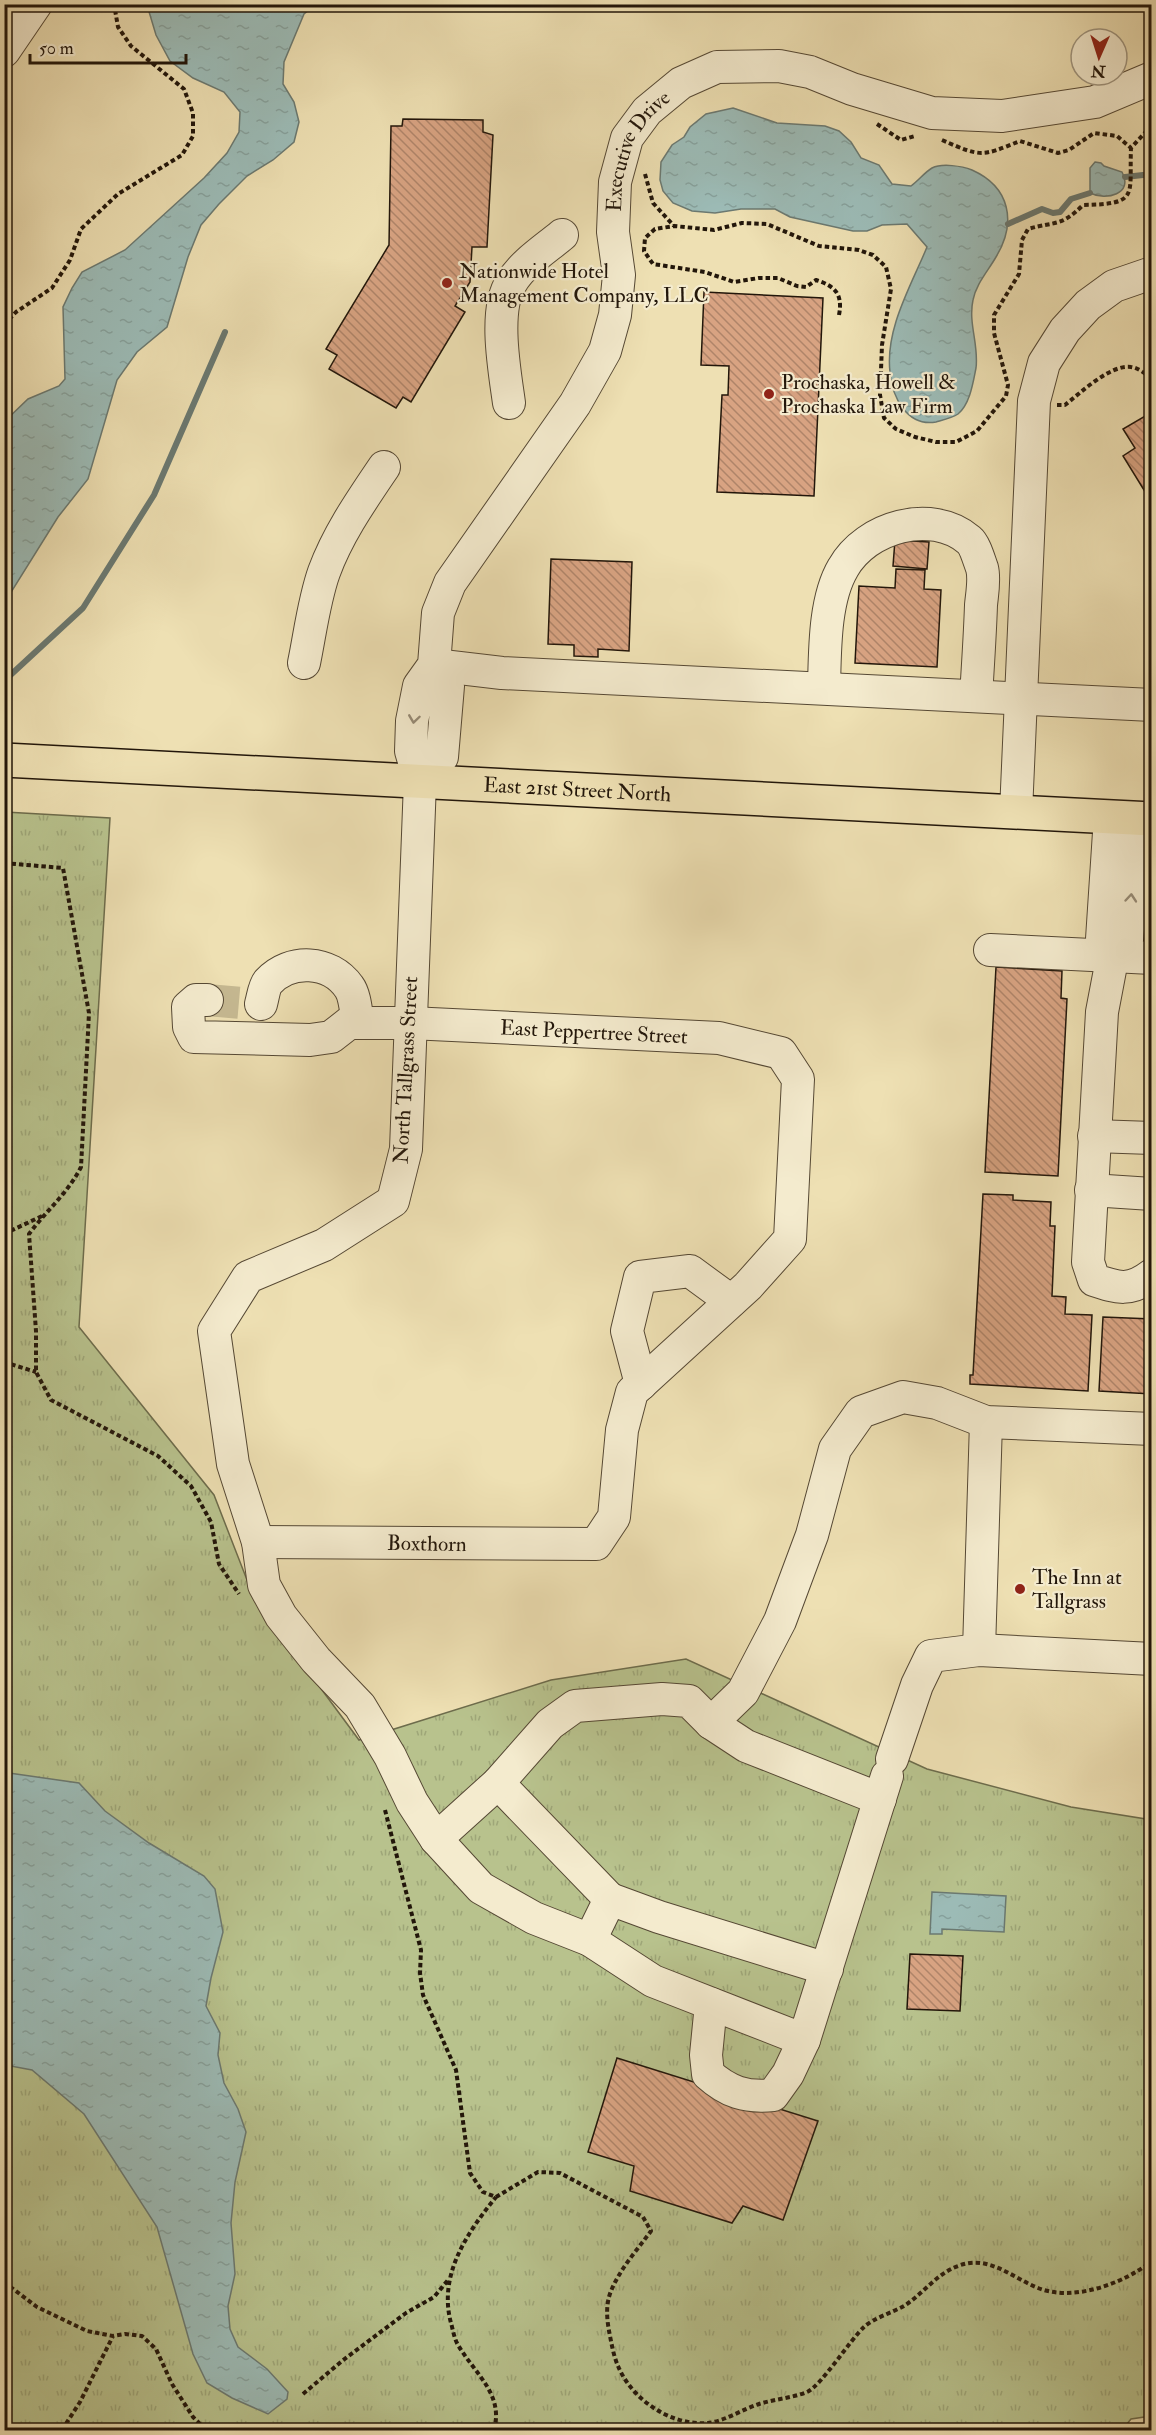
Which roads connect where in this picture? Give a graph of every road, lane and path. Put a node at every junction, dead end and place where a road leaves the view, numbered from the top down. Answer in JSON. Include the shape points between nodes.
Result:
{"nodes":[{"id":1,"x":36,"y":4,"type":"edge"},
{"id":2,"x":114,"y":4,"type":"edge"},
{"id":3,"x":4,"y":51,"type":"edge"},
{"id":4,"x":1152,"y":78,"type":"edge"},
{"id":5,"x":875,"y":121,"type":"dead end"},
{"id":6,"x":1152,"y":125,"type":"edge"},
{"id":7,"x":920,"y":134,"type":"dead end"},
{"id":8,"x":932,"y":137,"type":"dead end"},
{"id":9,"x":1131,"y":148,"type":"junction"},
{"id":10,"x":646,"y":169,"type":"dead end"},
{"id":11,"x":674,"y":226,"type":"junction"},
{"id":12,"x":562,"y":235,"type":"dead end"},
{"id":13,"x":1152,"y":273,"type":"edge"},
{"id":14,"x":839,"y":315,"type":"dead end"},
{"id":15,"x":4,"y":325,"type":"edge"},
{"id":16,"x":1152,"y":379,"type":"edge"},
{"id":17,"x":1020,"y":399,"type":"junction"},
{"id":18,"x":509,"y":403,"type":"dead end"},
{"id":19,"x":384,"y":467,"type":"dead end"},
{"id":20,"x":983,"y":571,"type":"junction"},
{"id":21,"x":1026,"y":575,"type":"junction"},
{"id":22,"x":304,"y":663,"type":"dead end"},
{"id":23,"x":434,"y":665,"type":"junction"},
{"id":24,"x":824,"y":688,"type":"junction"},
{"id":25,"x":976,"y":696,"type":"junction"},
{"id":26,"x":1021,"y":698,"type":"junction"},
{"id":27,"x":1152,"y":705,"type":"edge"},
{"id":28,"x":4,"y":760,"type":"edge"},
{"id":29,"x":420,"y":782,"type":"junction"},
{"id":30,"x":1016,"y":812,"type":"junction"},
{"id":31,"x":1133,"y":818,"type":"edge"},
{"id":32,"x":990,"y":950,"type":"dead end"},
{"id":33,"x":1113,"y":953,"type":"junction"},
{"id":34,"x":1152,"y":958,"type":"edge"},
{"id":35,"x":207,"y":1000,"type":"tunnel mouth"},
{"id":36,"x":358,"y":1023,"type":"junction"},
{"id":37,"x":410,"y":1023,"type":"junction"},
{"id":38,"x":258,"y":1039,"type":"junction"},
{"id":39,"x":1094,"y":1136,"type":"junction"},
{"id":40,"x":1152,"y":1138,"type":"edge"},
{"id":41,"x":1091,"y":1190,"type":"junction"},
{"id":42,"x":1152,"y":1194,"type":"edge"},
{"id":43,"x":42,"y":1215,"type":"dead end"},
{"id":44,"x":4,"y":1234,"type":"edge"},
{"id":45,"x":1152,"y":1275,"type":"edge"},
{"id":46,"x":731,"y":1301,"type":"junction"},
{"id":47,"x":4,"y":1362,"type":"edge"},
{"id":48,"x":36,"y":1372,"type":"dead end"},
{"id":49,"x":641,"y":1384,"type":"junction"},
{"id":50,"x":986,"y":1422,"type":"junction"},
{"id":51,"x":1152,"y":1430,"type":"edge"},
{"id":52,"x":258,"y":1542,"type":"junction"},
{"id":53,"x":979,"y":1650,"type":"junction"},
{"id":54,"x":1152,"y":1659,"type":"edge"},
{"id":55,"x":711,"y":1724,"type":"junction"},
{"id":56,"x":887,"y":1778,"type":"junction"},
{"id":57,"x":498,"y":1783,"type":"junction"},
{"id":58,"x":436,"y":1839,"type":"junction"},
{"id":59,"x":610,"y":1899,"type":"junction"},
{"id":60,"x":590,"y":1940,"type":"junction"},
{"id":61,"x":827,"y":1969,"type":"junction"},
{"id":62,"x":711,"y":2004,"type":"junction"},
{"id":63,"x":804,"y":2040,"type":"junction"},
{"id":64,"x":496,"y":2197,"type":"dead end"},
{"id":65,"x":449,"y":2279,"type":"junction"},
{"id":66,"x":4,"y":2282,"type":"edge"},
{"id":67,"x":113,"y":2336,"type":"junction"},
{"id":68,"x":303,"y":2394,"type":"dead end"},
{"id":69,"x":62,"y":2430,"type":"edge"},
{"id":70,"x":206,"y":2430,"type":"edge"},
{"id":71,"x":494,"y":2430,"type":"edge"}],
"edges":[{"from":1,"to":3,"type":"street"},
{"from":2,"to":15,"type":"path","via":[[118,27],[131,46],[184,88],[193,113],[193,136],[182,155],[118,194],[81,229],[70,260],[52,288]]},
{"from":4,"to":23,"type":"street","name":"Executive Drive","via":[[1095,102],[1002,116],[932,113],[810,72],[779,66],[717,68],[681,83],[646,111],[627,138],[615,182],[614,232],[619,275],[615,315],[605,351],[575,404],[450,583],[438,613]]},
{"from":5,"to":7,"type":"path","via":[[901,140]]},
{"from":6,"to":9,"type":"path"},
{"from":8,"to":9,"type":"path","via":[[969,153],[989,154],[1020,141],[1058,153],[1094,133],[1117,136]]},
{"from":9,"to":17,"type":"path","via":[[1131,186],[1125,198],[1113,204],[1083,205],[1057,225],[1029,229],[1022,240],[1019,274],[994,315],[994,333],[1008,385]]},
{"from":10,"to":11,"type":"path","via":[[653,203]]},
{"from":11,"to":14,"type":"path","via":[[655,229],[645,238],[644,251],[654,264],[705,272],[734,282],[778,278],[806,287],[816,280],[830,284],[838,294]]},
{"from":11,"to":17,"type":"path","via":[[714,230],[742,223],[767,224],[819,246],[873,255],[886,267],[891,289],[882,345],[880,394],[884,418],[896,429],[936,442],[956,442]]},
{"from":12,"to":18,"type":"street","via":[[525,265],[509,285],[501,323]]},
{"from":13,"to":17,"type":"street","via":[[1114,286],[1088,305],[1065,330]]},
{"from":16,"to":17,"type":"path","via":[[1132,367],[1121,368],[1103,376],[1065,405]]},
{"from":17,"to":21,"type":"street"},
{"from":19,"to":22,"type":"street","via":[[357,507],[323,574]]},
{"from":20,"to":21,"type":"street"},
{"from":20,"to":24,"type":"street","via":[[971,541],[951,528],[922,523],[892,528],[864,545],[843,566],[833,588]]},
{"from":20,"to":25,"type":"street"},
{"from":21,"to":26,"type":"street"},
{"from":23,"to":24,"type":"street","via":[[502,673]]},
{"from":23,"to":29,"type":"street","name":"Executive Drive","via":[[420,686],[412,721],[411,752]]},
{"from":24,"to":25,"type":"street"},
{"from":25,"to":26,"type":"street"},
{"from":26,"to":27,"type":"street"},
{"from":26,"to":30,"type":"street"},
{"from":28,"to":29,"type":"main road","name":"East 21st Street North"},
{"from":29,"to":30,"type":"main road","name":"East 21st Street North"},
{"from":29,"to":37,"type":"street","name":"North Tallgrass Street"},
{"from":30,"to":31,"type":"main road","name":"East 21st Street North"},
{"from":31,"to":33,"type":"street","via":[[1126,940]]},
{"from":32,"to":33,"type":"street"},
{"from":33,"to":34,"type":"street"},
{"from":33,"to":39,"type":"street","via":[[1102,1012]]},
{"from":35,"to":38,"type":"street","via":[[196,1000],[188,1007],[189,1027],[195,1037]]},
{"from":36,"to":37,"type":"street","name":"East Peppertree Street"},
{"from":36,"to":38,"type":"street","via":[[348,1023],[331,1037]]},
{"from":36,"to":38,"type":"street","via":[[350,987],[329,969],[303,964],[285,969],[251,1003]]},
{"from":37,"to":46,"type":"street","name":"East Peppertree Street","via":[[719,1038],[781,1053],[798,1080],[790,1239]]},
{"from":37,"to":52,"type":"street","name":"North Tallgrass Street","via":[[406,1149],[393,1201],[324,1245],[248,1277],[214,1331],[233,1464]]},
{"from":39,"to":40,"type":"street"},
{"from":39,"to":41,"type":"street"},
{"from":41,"to":42,"type":"street"},
{"from":41,"to":45,"type":"street","via":[[1088,1262],[1094,1280],[1117,1287],[1139,1285]]},
{"from":43,"to":44,"type":"path"},
{"from":46,"to":49,"type":"street"},
{"from":46,"to":49,"type":"street","via":[[690,1271],[640,1277],[627,1331]]},
{"from":47,"to":48,"type":"path"},
{"from":49,"to":52,"type":"street","name":"Boxthorn","via":[[632,1392],[622,1430],[614,1517],[596,1544]]},
{"from":50,"to":51,"type":"street"},
{"from":50,"to":53,"type":"street"},
{"from":50,"to":55,"type":"street","via":[[937,1403],[903,1397],[861,1412],[835,1449],[812,1535],[780,1621],[743,1692]]},
{"from":52,"to":58,"type":"street","name":"North Tallgrass Street","via":[[264,1585],[281,1616],[360,1706]]},
{"from":53,"to":54,"type":"street"},
{"from":53,"to":56,"type":"street","via":[[931,1656],[917,1685]]},
{"from":55,"to":56,"type":"street","via":[[746,1746]]},
{"from":55,"to":57,"type":"street","via":[[689,1701],[662,1699],[575,1706],[550,1724]]},
{"from":56,"to":61,"type":"street"},
{"from":57,"to":58,"type":"street"},
{"from":57,"to":59,"type":"street"},
{"from":58,"to":60,"type":"street","name":"North Tallgrass Street","via":[[480,1888],[534,1918]]},
{"from":59,"to":60,"type":"street"},
{"from":59,"to":61,"type":"street"},
{"from":60,"to":62,"type":"street","name":"North Tallgrass Street","via":[[653,1981]]},
{"from":61,"to":63,"type":"street"},
{"from":62,"to":63,"type":"street","name":"North Tallgrass Street"},
{"from":62,"to":63,"type":"street","via":[[708,2074],[722,2087],[754,2097],[773,2095]]},
{"from":64,"to":65,"type":"path","via":[[460,2247]]},
{"from":65,"to":68,"type":"path","via":[[434,2297],[406,2313]]},
{"from":65,"to":71,"type":"path","via":[[446,2306],[456,2342],[494,2397]]},
{"from":66,"to":67,"type":"path","via":[[37,2307],[87,2331]]},
{"from":67,"to":69,"type":"path"},
{"from":67,"to":70,"type":"path","via":[[142,2336],[156,2349],[172,2384]]}]}
